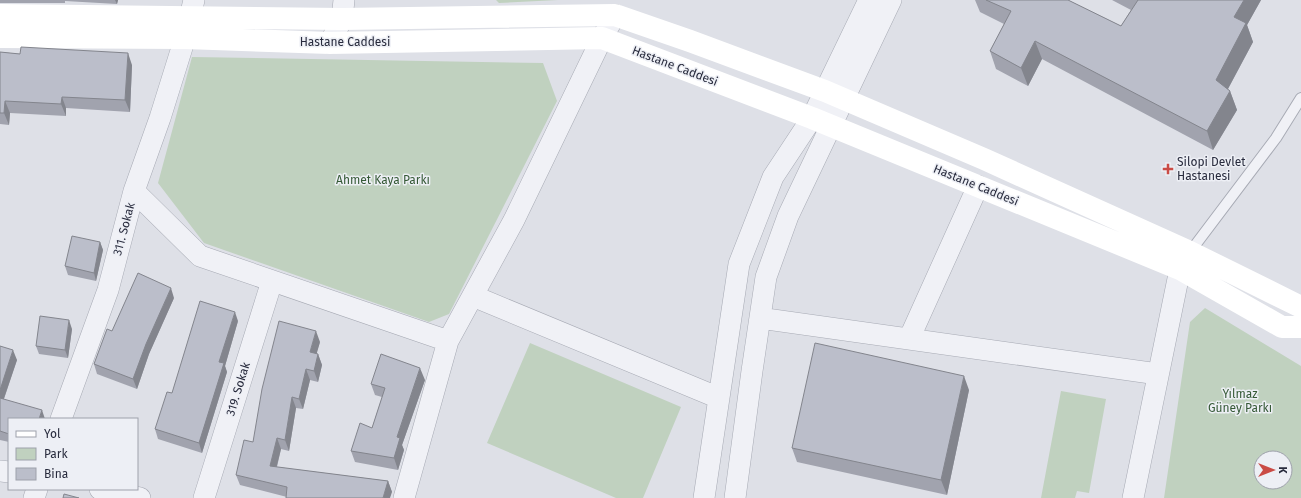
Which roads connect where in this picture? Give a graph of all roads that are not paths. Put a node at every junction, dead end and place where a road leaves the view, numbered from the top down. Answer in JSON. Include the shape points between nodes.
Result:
{"nodes":[{"id":1,"x":869,"y":0,"type":"edge"},
{"id":2,"x":891,"y":0,"type":"edge"},
{"id":3,"x":192,"y":8,"type":"edge"},
{"id":4,"x":343,"y":10,"type":"edge"},
{"id":5,"x":0,"y":15,"type":"edge"},
{"id":6,"x":615,"y":16,"type":"junction"},
{"id":7,"x":0,"y":37,"type":"edge"},
{"id":8,"x":185,"y":38,"type":"junction"},
{"id":9,"x":602,"y":38,"type":"junction"},
{"id":10,"x":330,"y":43,"type":"junction"},
{"id":11,"x":834,"y":95,"type":"junction"},
{"id":12,"x":1301,"y":98,"type":"edge"},
{"id":13,"x":821,"y":121,"type":"junction"},
{"id":14,"x":978,"y":186,"type":"junction"},
{"id":15,"x":134,"y":191,"type":"junction"},
{"id":16,"x":1185,"y":261,"type":"junction"},
{"id":17,"x":272,"y":281,"type":"junction"},
{"id":18,"x":472,"y":296,"type":"junction"},
{"id":19,"x":1301,"y":307,"type":"edge"},
{"id":20,"x":760,"y":318,"type":"junction"},
{"id":21,"x":1301,"y":327,"type":"edge"},
{"id":22,"x":909,"y":339,"type":"junction"},
{"id":23,"x":448,"y":341,"type":"junction"},
{"id":24,"x":1158,"y":374,"type":"junction"},
{"id":25,"x":719,"y":398,"type":"junction"},
{"id":26,"x":61,"y":418,"type":"edge"},
{"id":27,"x":104,"y":490,"type":"edge"},
{"id":28,"x":140,"y":498,"type":"edge"},
{"id":29,"x":204,"y":498,"type":"edge"},
{"id":30,"x":404,"y":498,"type":"edge"},
{"id":31,"x":704,"y":498,"type":"edge"},
{"id":32,"x":735,"y":498,"type":"edge"},
{"id":33,"x":1133,"y":498,"type":"edge"}],
"edges":[{"from":1,"to":11,"type":"street"},
{"from":2,"to":11,"type":"street"},
{"from":3,"to":4,"type":"main road","name":"Hastane Caddesi"},
{"from":3,"to":5,"type":"main road","name":"Hastane Caddesi"},
{"from":3,"to":8,"type":"street","name":"311. Sokak"},
{"from":4,"to":6,"type":"main road","name":"Hastane Caddesi"},
{"from":4,"to":10,"type":"street"},
{"from":6,"to":9,"type":"street"},
{"from":6,"to":11,"type":"main road","name":"Hastane Caddesi"},
{"from":7,"to":8,"type":"main road","name":"Hastane Caddesi"},
{"from":8,"to":10,"type":"main road","name":"Hastane Caddesi"},
{"from":8,"to":15,"type":"street","name":"311. Sokak"},
{"from":9,"to":10,"type":"main road","name":"Hastane Caddesi"},
{"from":9,"to":13,"type":"main road","name":"Hastane Caddesi"},
{"from":9,"to":18,"type":"street","via":[[514,220]]},
{"from":11,"to":13,"type":"street"},
{"from":11,"to":16,"type":"main road","name":"Hastane Caddesi","via":[[984,160]]},
{"from":12,"to":16,"type":"lane","via":[[1276,138]]},
{"from":13,"to":14,"type":"main road","name":"Hastane Caddesi"},
{"from":13,"to":20,"type":"street","via":[[766,277]]},
{"from":13,"to":25,"type":"street","via":[[773,177],[739,264]]},
{"from":14,"to":16,"type":"main road","name":"Hastane Caddesi"},
{"from":14,"to":22,"type":"street"},
{"from":15,"to":17,"type":"street","via":[[200,256]]},
{"from":15,"to":26,"type":"street","name":"311. Sokak","via":[[108,290]]},
{"from":16,"to":19,"type":"main road","name":"Hastane Caddesi"},
{"from":16,"to":21,"type":"main road","name":"Hastane Caddesi","via":[[1282,327]]},
{"from":16,"to":24,"type":"street"},
{"from":17,"to":23,"type":"street"},
{"from":17,"to":29,"type":"street","name":"319. Sokak"},
{"from":18,"to":23,"type":"street"},
{"from":18,"to":25,"type":"street"},
{"from":20,"to":22,"type":"street"},
{"from":20,"to":32,"type":"street"},
{"from":22,"to":24,"type":"street"},
{"from":23,"to":30,"type":"street"},
{"from":24,"to":33,"type":"street"},
{"from":25,"to":31,"type":"street"},
{"from":27,"to":28,"type":"street"}]}
